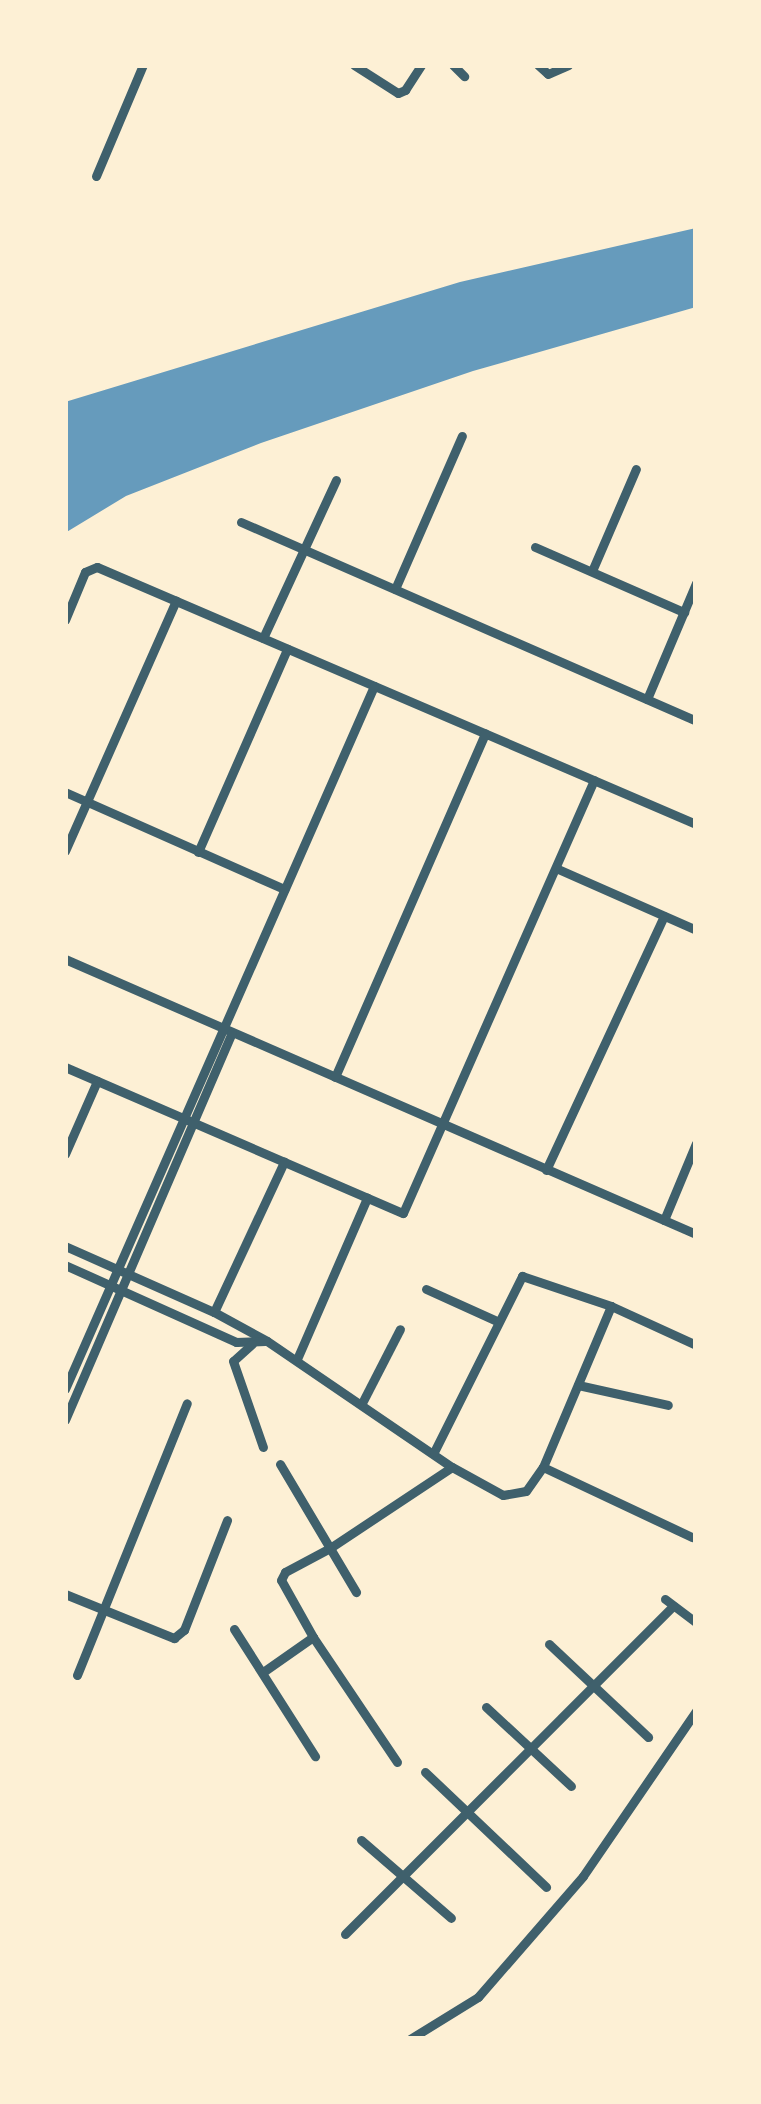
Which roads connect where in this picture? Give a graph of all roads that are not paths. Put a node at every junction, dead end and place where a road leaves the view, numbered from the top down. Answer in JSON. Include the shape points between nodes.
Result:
{"nodes":[{"id":1,"x":144,"y":65,"type":"edge"},
{"id":2,"x":354,"y":65,"type":"edge"},
{"id":3,"x":421,"y":65,"type":"edge"},
{"id":4,"x":453,"y":65,"type":"edge"},
{"id":5,"x":538,"y":65,"type":"edge"},
{"id":6,"x":568,"y":65,"type":"edge"},
{"id":7,"x":464,"y":76,"type":"dead end"},
{"id":8,"x":96,"y":176,"type":"dead end"},
{"id":9,"x":462,"y":436,"type":"dead end"},
{"id":10,"x":636,"y":469,"type":"dead end"},
{"id":11,"x":336,"y":480,"type":"dead end"},
{"id":12,"x":240,"y":522,"type":"dead end"},
{"id":13,"x":535,"y":547,"type":"dead end"},
{"id":14,"x":304,"y":549,"type":"junction"},
{"id":15,"x":592,"y":571,"type":"junction"},
{"id":16,"x":696,"y":583,"type":"edge"},
{"id":17,"x":395,"y":589,"type":"junction"},
{"id":18,"x":176,"y":601,"type":"junction"},
{"id":19,"x":684,"y":612,"type":"junction"},
{"id":20,"x":65,"y":620,"type":"edge"},
{"id":21,"x":263,"y":638,"type":"junction"},
{"id":22,"x":286,"y":648,"type":"junction"},
{"id":23,"x":374,"y":686,"type":"junction"},
{"id":24,"x":647,"y":699,"type":"junction"},
{"id":25,"x":696,"y":721,"type":"edge"},
{"id":26,"x":484,"y":733,"type":"junction"},
{"id":27,"x":594,"y":780,"type":"junction"},
{"id":28,"x":65,"y":792,"type":"edge"},
{"id":29,"x":85,"y":801,"type":"junction"},
{"id":30,"x":696,"y":824,"type":"edge"},
{"id":31,"x":65,"y":851,"type":"edge"},
{"id":32,"x":198,"y":852,"type":"junction"},
{"id":33,"x":558,"y":870,"type":"junction"},
{"id":34,"x":284,"y":889,"type":"junction"},
{"id":35,"x":664,"y":916,"type":"junction"},
{"id":36,"x":696,"y":930,"type":"edge"},
{"id":37,"x":65,"y":959,"type":"edge"},
{"id":38,"x":227,"y":1029,"type":"junction"},
{"id":39,"x":65,"y":1067,"type":"edge"},
{"id":40,"x":335,"y":1077,"type":"junction"},
{"id":41,"x":97,"y":1081,"type":"junction"},
{"id":42,"x":182,"y":1117,"type":"junction"},
{"id":43,"x":194,"y":1122,"type":"junction"},
{"id":44,"x":442,"y":1126,"type":"junction"},
{"id":45,"x":696,"y":1143,"type":"edge"},
{"id":46,"x":65,"y":1154,"type":"edge"},
{"id":47,"x":284,"y":1162,"type":"junction"},
{"id":48,"x":546,"y":1170,"type":"junction"},
{"id":49,"x":367,"y":1198,"type":"junction"},
{"id":50,"x":664,"y":1220,"type":"junction"},
{"id":51,"x":696,"y":1234,"type":"edge"},
{"id":52,"x":65,"y":1246,"type":"edge"},
{"id":53,"x":65,"y":1265,"type":"edge"},
{"id":54,"x":116,"y":1269,"type":"junction"},
{"id":55,"x":128,"y":1274,"type":"junction"},
{"id":56,"x":110,"y":1284,"type":"junction"},
{"id":57,"x":426,"y":1288,"type":"dead end"},
{"id":58,"x":121,"y":1289,"type":"junction"},
{"id":59,"x":611,"y":1306,"type":"junction"},
{"id":60,"x":214,"y":1312,"type":"junction"},
{"id":61,"x":497,"y":1321,"type":"junction"},
{"id":62,"x":400,"y":1330,"type":"dead end"},
{"id":63,"x":267,"y":1341,"type":"junction"},
{"id":64,"x":252,"y":1344,"type":"junction"},
{"id":65,"x":696,"y":1345,"type":"edge"},
{"id":66,"x":296,"y":1358,"type":"junction"},
{"id":67,"x":578,"y":1385,"type":"junction"},
{"id":68,"x":65,"y":1389,"type":"edge"},
{"id":69,"x":362,"y":1403,"type":"junction"},
{"id":70,"x":187,"y":1404,"type":"dead end"},
{"id":71,"x":668,"y":1404,"type":"dead end"},
{"id":72,"x":65,"y":1420,"type":"edge"},
{"id":73,"x":263,"y":1446,"type":"dead end"},
{"id":74,"x":434,"y":1452,"type":"junction"},
{"id":75,"x":280,"y":1464,"type":"dead end"},
{"id":76,"x":452,"y":1467,"type":"junction"},
{"id":77,"x":543,"y":1467,"type":"junction"},
{"id":78,"x":228,"y":1520,"type":"dead end"},
{"id":79,"x":692,"y":1537,"type":"dead end"},
{"id":80,"x":330,"y":1548,"type":"junction"},
{"id":81,"x":356,"y":1592,"type":"dead end"},
{"id":82,"x":65,"y":1594,"type":"edge"},
{"id":83,"x":102,"y":1612,"type":"junction"},
{"id":84,"x":696,"y":1622,"type":"edge"},
{"id":85,"x":234,"y":1630,"type":"dead end"},
{"id":86,"x":313,"y":1637,"type":"junction"},
{"id":87,"x":549,"y":1644,"type":"dead end"},
{"id":88,"x":263,"y":1672,"type":"junction"},
{"id":89,"x":77,"y":1676,"type":"dead end"},
{"id":90,"x":593,"y":1685,"type":"junction"},
{"id":91,"x":486,"y":1707,"type":"dead end"},
{"id":92,"x":696,"y":1711,"type":"edge"},
{"id":93,"x":648,"y":1737,"type":"dead end"},
{"id":94,"x":530,"y":1749,"type":"junction"},
{"id":95,"x":315,"y":1756,"type":"dead end"},
{"id":96,"x":398,"y":1762,"type":"dead end"},
{"id":97,"x":424,"y":1772,"type":"dead end"},
{"id":98,"x":571,"y":1786,"type":"dead end"},
{"id":99,"x":468,"y":1812,"type":"junction"},
{"id":100,"x":362,"y":1840,"type":"dead end"},
{"id":101,"x":404,"y":1876,"type":"junction"},
{"id":102,"x":546,"y":1887,"type":"dead end"},
{"id":103,"x":451,"y":1918,"type":"dead end"},
{"id":104,"x":345,"y":1934,"type":"dead end"},
{"id":105,"x":410,"y":2039,"type":"edge"}],
"edges":[{"from":1,"to":8,"type":"street"},
{"from":2,"to":3,"type":"street","via":[[398,93]]},
{"from":4,"to":7,"type":"street"},
{"from":5,"to":6,"type":"street","via":[[548,74]]},
{"from":9,"to":17,"type":"street"},
{"from":10,"to":15,"type":"street"},
{"from":11,"to":14,"type":"street"},
{"from":12,"to":14,"type":"street"},
{"from":13,"to":15,"type":"street"},
{"from":14,"to":17,"type":"street"},
{"from":14,"to":21,"type":"street"},
{"from":15,"to":19,"type":"street"},
{"from":16,"to":19,"type":"street"},
{"from":17,"to":24,"type":"street"},
{"from":18,"to":20,"type":"street","via":[[90,568]]},
{"from":18,"to":21,"type":"street"},
{"from":18,"to":29,"type":"street"},
{"from":19,"to":24,"type":"street"},
{"from":21,"to":22,"type":"street"},
{"from":22,"to":23,"type":"street"},
{"from":22,"to":32,"type":"street"},
{"from":23,"to":26,"type":"street"},
{"from":23,"to":34,"type":"street"},
{"from":24,"to":25,"type":"street"},
{"from":26,"to":27,"type":"street"},
{"from":26,"to":40,"type":"street"},
{"from":27,"to":30,"type":"street"},
{"from":27,"to":33,"type":"street"},
{"from":28,"to":29,"type":"street"},
{"from":29,"to":31,"type":"street"},
{"from":29,"to":32,"type":"street"},
{"from":32,"to":34,"type":"street"},
{"from":33,"to":35,"type":"street"},
{"from":33,"to":44,"type":"street"},
{"from":34,"to":38,"type":"street"},
{"from":35,"to":36,"type":"street"},
{"from":35,"to":48,"type":"street"},
{"from":37,"to":38,"type":"street"},
{"from":38,"to":40,"type":"street"},
{"from":38,"to":42,"type":"street"},
{"from":38,"to":43,"type":"street"},
{"from":39,"to":41,"type":"street"},
{"from":40,"to":44,"type":"street"},
{"from":41,"to":42,"type":"street"},
{"from":41,"to":46,"type":"street"},
{"from":42,"to":43,"type":"street"},
{"from":42,"to":54,"type":"street"},
{"from":43,"to":47,"type":"street"},
{"from":43,"to":55,"type":"street"},
{"from":44,"to":48,"type":"street"},
{"from":44,"to":49,"type":"street","via":[[407,1209],[398,1214]]},
{"from":45,"to":50,"type":"street"},
{"from":47,"to":49,"type":"street"},
{"from":47,"to":60,"type":"street"},
{"from":48,"to":50,"type":"street"},
{"from":49,"to":66,"type":"street"},
{"from":50,"to":51,"type":"street"},
{"from":52,"to":54,"type":"street"},
{"from":53,"to":56,"type":"street"},
{"from":54,"to":55,"type":"street"},
{"from":54,"to":56,"type":"street"},
{"from":55,"to":58,"type":"street"},
{"from":55,"to":60,"type":"street"},
{"from":56,"to":58,"type":"street"},
{"from":56,"to":68,"type":"street"},
{"from":57,"to":61,"type":"street"},
{"from":58,"to":64,"type":"street"},
{"from":58,"to":72,"type":"street"},
{"from":59,"to":61,"type":"street","via":[[522,1276]]},
{"from":59,"to":65,"type":"street"},
{"from":59,"to":67,"type":"street"},
{"from":60,"to":63,"type":"street"},
{"from":61,"to":74,"type":"street"},
{"from":62,"to":69,"type":"street"},
{"from":63,"to":64,"type":"street"},
{"from":63,"to":66,"type":"street"},
{"from":64,"to":73,"type":"street","via":[[233,1361]]},
{"from":66,"to":69,"type":"street"},
{"from":67,"to":71,"type":"street"},
{"from":67,"to":77,"type":"street"},
{"from":69,"to":74,"type":"street"},
{"from":70,"to":83,"type":"street"},
{"from":74,"to":76,"type":"street"},
{"from":75,"to":80,"type":"street"},
{"from":76,"to":77,"type":"street","via":[[516,1496]]},
{"from":76,"to":80,"type":"street"},
{"from":77,"to":79,"type":"street"},
{"from":78,"to":83,"type":"street","via":[[184,1630],[174,1638]]},
{"from":80,"to":81,"type":"street"},
{"from":80,"to":86,"type":"street","via":[[282,1580]]},
{"from":82,"to":83,"type":"street"},
{"from":83,"to":89,"type":"street"},
{"from":84,"to":90,"type":"street","via":[[669,1603]]},
{"from":85,"to":88,"type":"street"},
{"from":86,"to":88,"type":"street"},
{"from":86,"to":96,"type":"street"},
{"from":87,"to":90,"type":"street"},
{"from":88,"to":95,"type":"street"},
{"from":90,"to":93,"type":"street"},
{"from":90,"to":94,"type":"street"},
{"from":91,"to":94,"type":"street"},
{"from":92,"to":105,"type":"street","via":[[584,1876],[478,1997]]},
{"from":94,"to":98,"type":"street"},
{"from":94,"to":99,"type":"street"},
{"from":97,"to":99,"type":"street"},
{"from":99,"to":101,"type":"street"},
{"from":99,"to":102,"type":"street"},
{"from":100,"to":101,"type":"street"},
{"from":101,"to":103,"type":"street"},
{"from":101,"to":104,"type":"street"}]}
